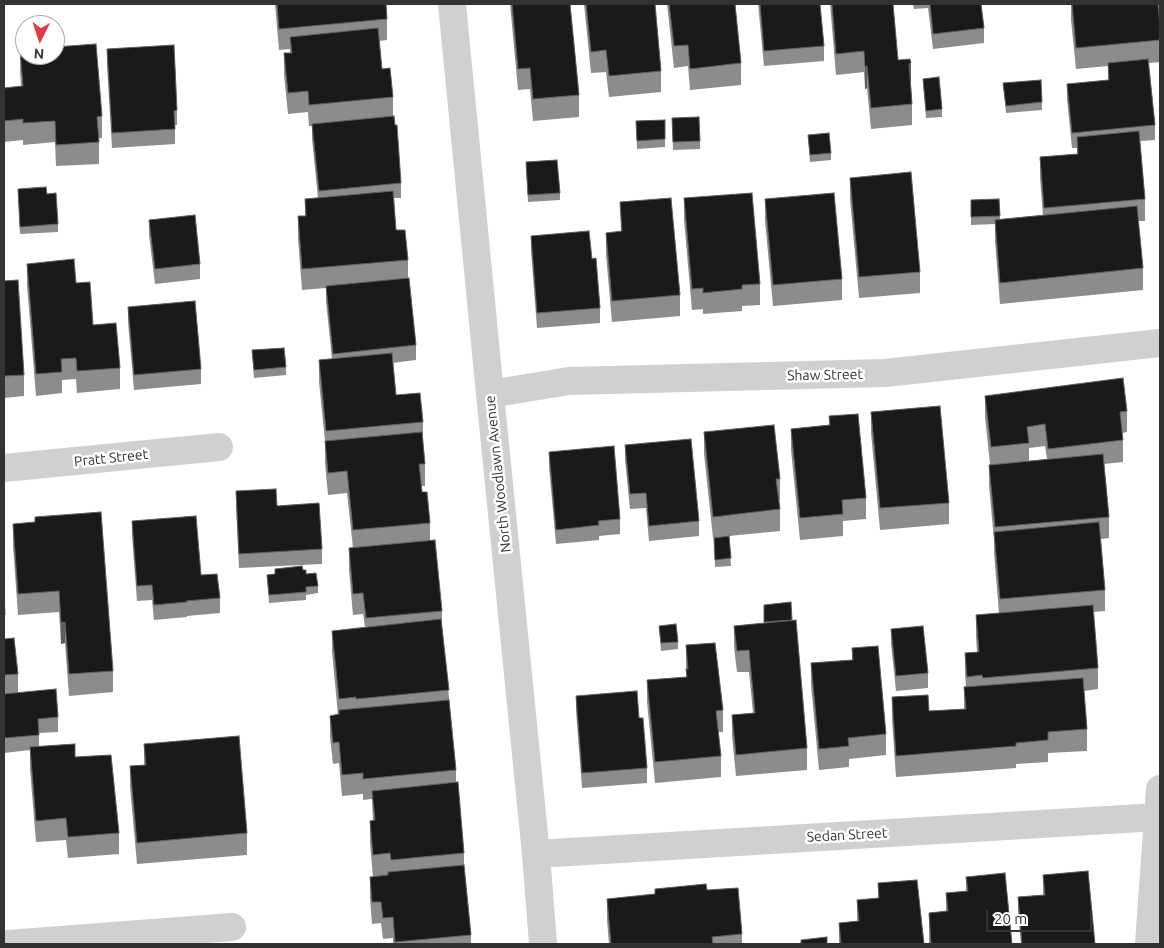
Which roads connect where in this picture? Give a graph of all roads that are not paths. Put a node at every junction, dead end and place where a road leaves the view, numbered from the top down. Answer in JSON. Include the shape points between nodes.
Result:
{"nodes":[{"id":1,"x":452,"y":4,"type":"edge"},
{"id":2,"x":1160,"y":343,"type":"edge"},
{"id":3,"x":490,"y":394,"type":"junction"},
{"id":4,"x":219,"y":447,"type":"dead end"},
{"id":5,"x":4,"y":468,"type":"edge"},
{"id":6,"x":1160,"y":789,"type":"edge"},
{"id":7,"x":1158,"y":817,"type":"junction"},
{"id":8,"x":536,"y":854,"type":"junction"},
{"id":9,"x":232,"y":927,"type":"dead end"},
{"id":10,"x":8,"y":944,"type":"edge"},
{"id":11,"x":543,"y":944,"type":"edge"},
{"id":12,"x":1149,"y":944,"type":"edge"}],
"edges":[{"from":1,"to":3,"type":"street","name":"North Woodlawn Avenue"},
{"from":2,"to":3,"type":"street","name":"Shaw Street","via":[[885,374],[569,381]]},
{"from":3,"to":8,"type":"street","name":"North Woodlawn Avenue"},
{"from":4,"to":5,"type":"street","name":"Pratt Street"},
{"from":6,"to":7,"type":"street"},
{"from":7,"to":8,"type":"street","name":"Sedan Street"},
{"from":7,"to":12,"type":"street"},
{"from":8,"to":11,"type":"street","name":"North Woodlawn Avenue"},
{"from":9,"to":10,"type":"street"}]}
